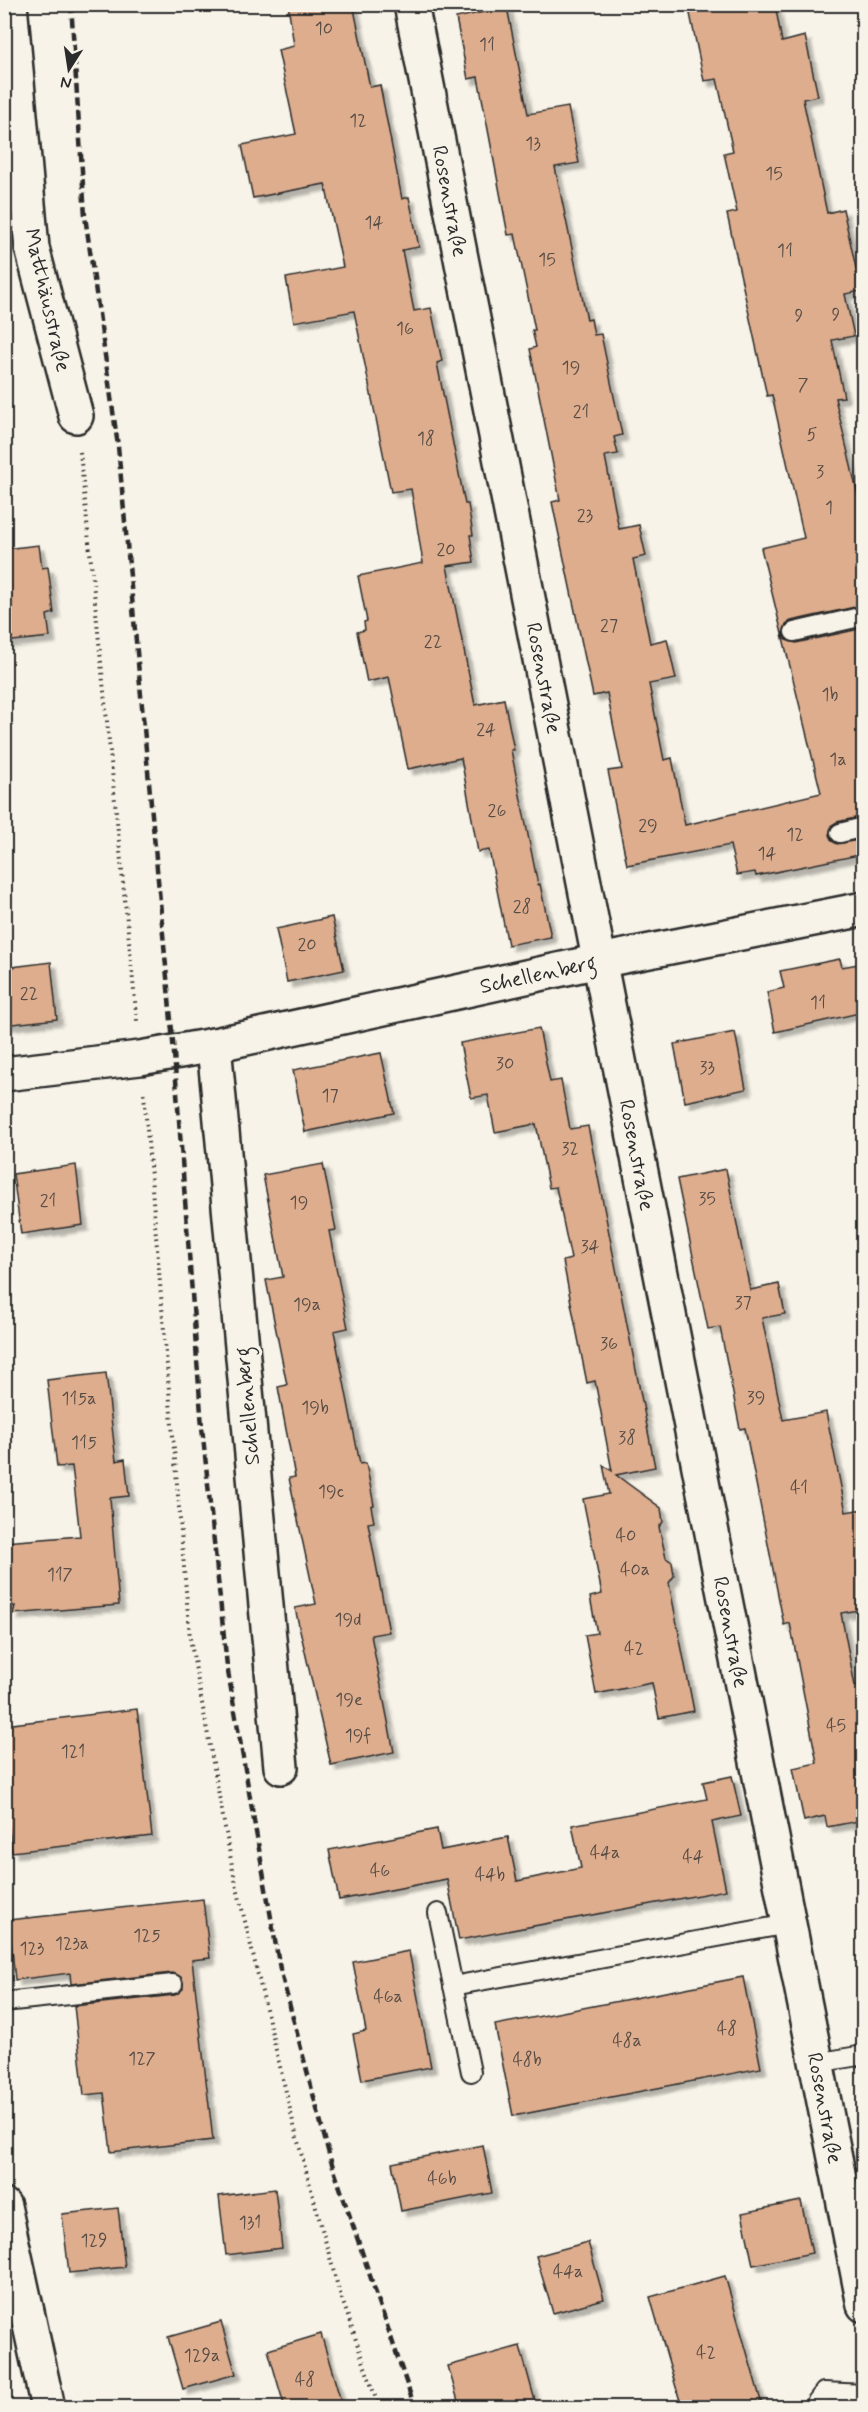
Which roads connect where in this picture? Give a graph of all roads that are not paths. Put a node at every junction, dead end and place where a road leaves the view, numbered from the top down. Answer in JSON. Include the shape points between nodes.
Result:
{"nodes":[{"id":1,"x":10,"y":4,"type":"edge"},
{"id":2,"x":411,"y":4,"type":"edge"},
{"id":3,"x":76,"y":416,"type":"road end"},
{"id":4,"x":864,"y":616,"type":"edge"},
{"id":5,"x":794,"y":632,"type":"dead end"},
{"id":6,"x":864,"y":827,"type":"edge"},
{"id":7,"x":840,"y":833,"type":"dead end"},
{"id":8,"x":864,"y":909,"type":"edge"},
{"id":9,"x":599,"y":961,"type":"junction"},
{"id":10,"x":214,"y":1046,"type":"junction"},
{"id":11,"x":4,"y":1074,"type":"edge"},
{"id":12,"x":281,"y":1767,"type":"dead end"},
{"id":13,"x":438,"y":1913,"type":"dead end"},
{"id":14,"x":788,"y":1924,"type":"junction"},
{"id":15,"x":173,"y":1984,"type":"dead end"},
{"id":16,"x":453,"y":1986,"type":"junction"},
{"id":17,"x":4,"y":2002,"type":"edge"},
{"id":18,"x":864,"y":2055,"type":"edge"},
{"id":19,"x":816,"y":2063,"type":"junction"},
{"id":20,"x":471,"y":2072,"type":"dead end"},
{"id":21,"x":4,"y":2206,"type":"edge"},
{"id":22,"x":864,"y":2305,"type":"edge"},
{"id":23,"x":864,"y":2394,"type":"edge"},
{"id":24,"x":48,"y":2408,"type":"edge"},
{"id":25,"x":812,"y":2408,"type":"edge"}],
"edges":[{"from":1,"to":3,"type":"street","name":"Matthäusstraße","via":[[32,248]]},
{"from":2,"to":9,"type":"street","name":"Rosenstraße"},
{"from":4,"to":5,"type":"lane"},
{"from":6,"to":7,"type":"lane"},
{"from":8,"to":9,"type":"street","name":"Schellenberg"},
{"from":9,"to":10,"type":"street","name":"Schellenberg"},
{"from":9,"to":14,"type":"street","name":"Rosenstraße"},
{"from":10,"to":11,"type":"street","name":"Schellenberg"},
{"from":10,"to":12,"type":"street","name":"Schellenberg"},
{"from":13,"to":16,"type":"lane"},
{"from":14,"to":16,"type":"lane"},
{"from":14,"to":19,"type":"street","name":"Rosenstraße"},
{"from":15,"to":17,"type":"lane"},
{"from":16,"to":20,"type":"lane"},
{"from":18,"to":19,"type":"lane"},
{"from":19,"to":22,"type":"street","name":"Rosenstraße"},
{"from":21,"to":24,"type":"street"},
{"from":23,"to":25,"type":"lane","via":[[824,2392]]}]}
